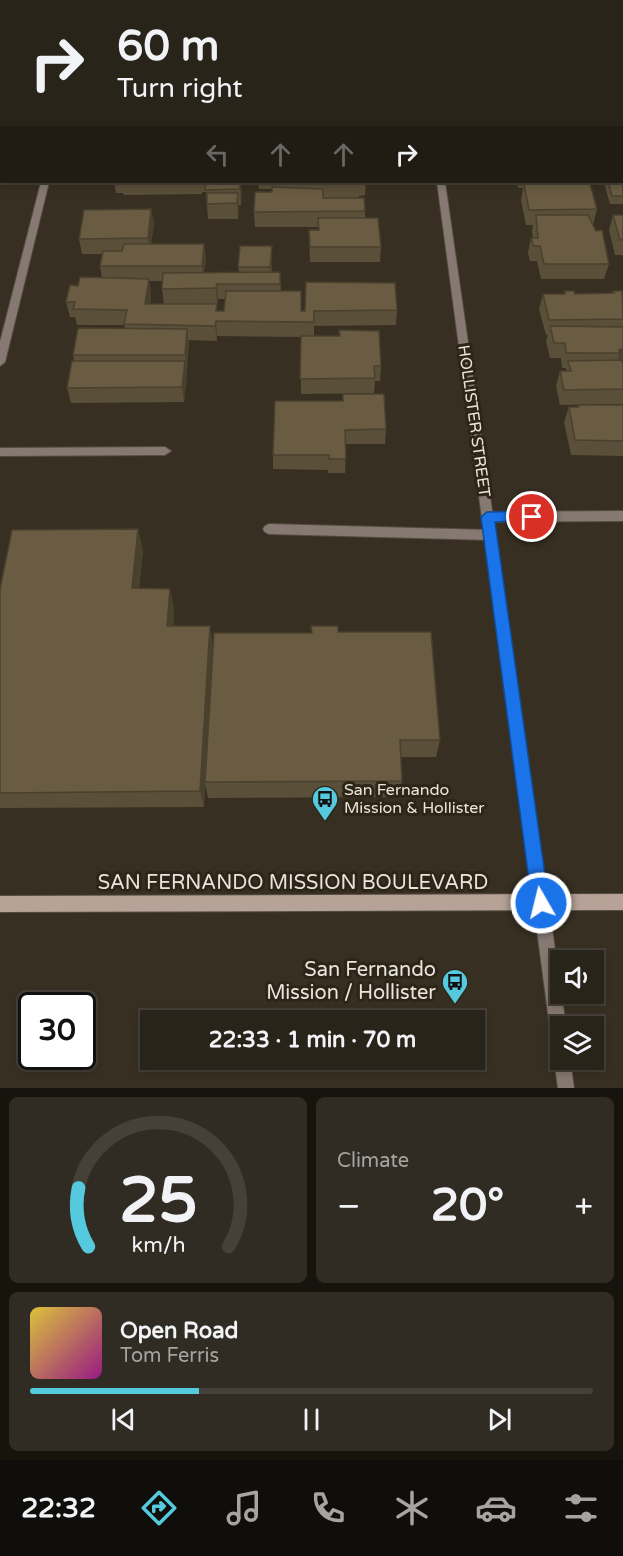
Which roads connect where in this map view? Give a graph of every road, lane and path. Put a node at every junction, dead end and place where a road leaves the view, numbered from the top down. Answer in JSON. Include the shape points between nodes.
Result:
{"nodes":[{"id":1,"x":45,"y":183,"type":"edge"},
{"id":2,"x":441,"y":183,"type":"edge"},
{"id":3,"x":0,"y":362,"type":"edge"},
{"id":4,"x":0,"y":452,"type":"edge"},
{"id":5,"x":165,"y":452,"type":"dead end"},
{"id":6,"x":623,"y":516,"type":"edge"},
{"id":7,"x":487,"y":517,"type":"junction"},
{"id":8,"x":268,"y":529,"type":"dead end"},
{"id":9,"x":490,"y":535,"type":"junction"},
{"id":10,"x":623,"y":902,"type":"edge"},
{"id":11,"x":541,"y":903,"type":"junction"},
{"id":12,"x":0,"y":904,"type":"edge"},
{"id":13,"x":556,"y":1016,"type":"edge"},
{"id":14,"x":564,"y":1070,"type":"edge"},
{"id":15,"x":566,"y":1088,"type":"edge"}],
"edges":[{"from":1,"to":3,"type":"street"},
{"from":2,"to":7,"type":"street","name":"HOLLISTER STREET"},
{"from":4,"to":5,"type":"street"},
{"from":6,"to":7,"type":"street"},
{"from":7,"to":9,"type":"street","name":"HOLLISTER STREET"},
{"from":8,"to":9,"type":"street"},
{"from":9,"to":11,"type":"street","name":"HOLLISTER STREET"},
{"from":10,"to":11,"type":"main road","name":"SAN FERNANDO MISSION BOULEVARD"},
{"from":11,"to":12,"type":"main road","name":"SAN FERNANDO MISSION BOULEVARD"},
{"from":11,"to":13,"type":"street","name":"HOLLISTER STREET"},
{"from":14,"to":15,"type":"street"}]}
